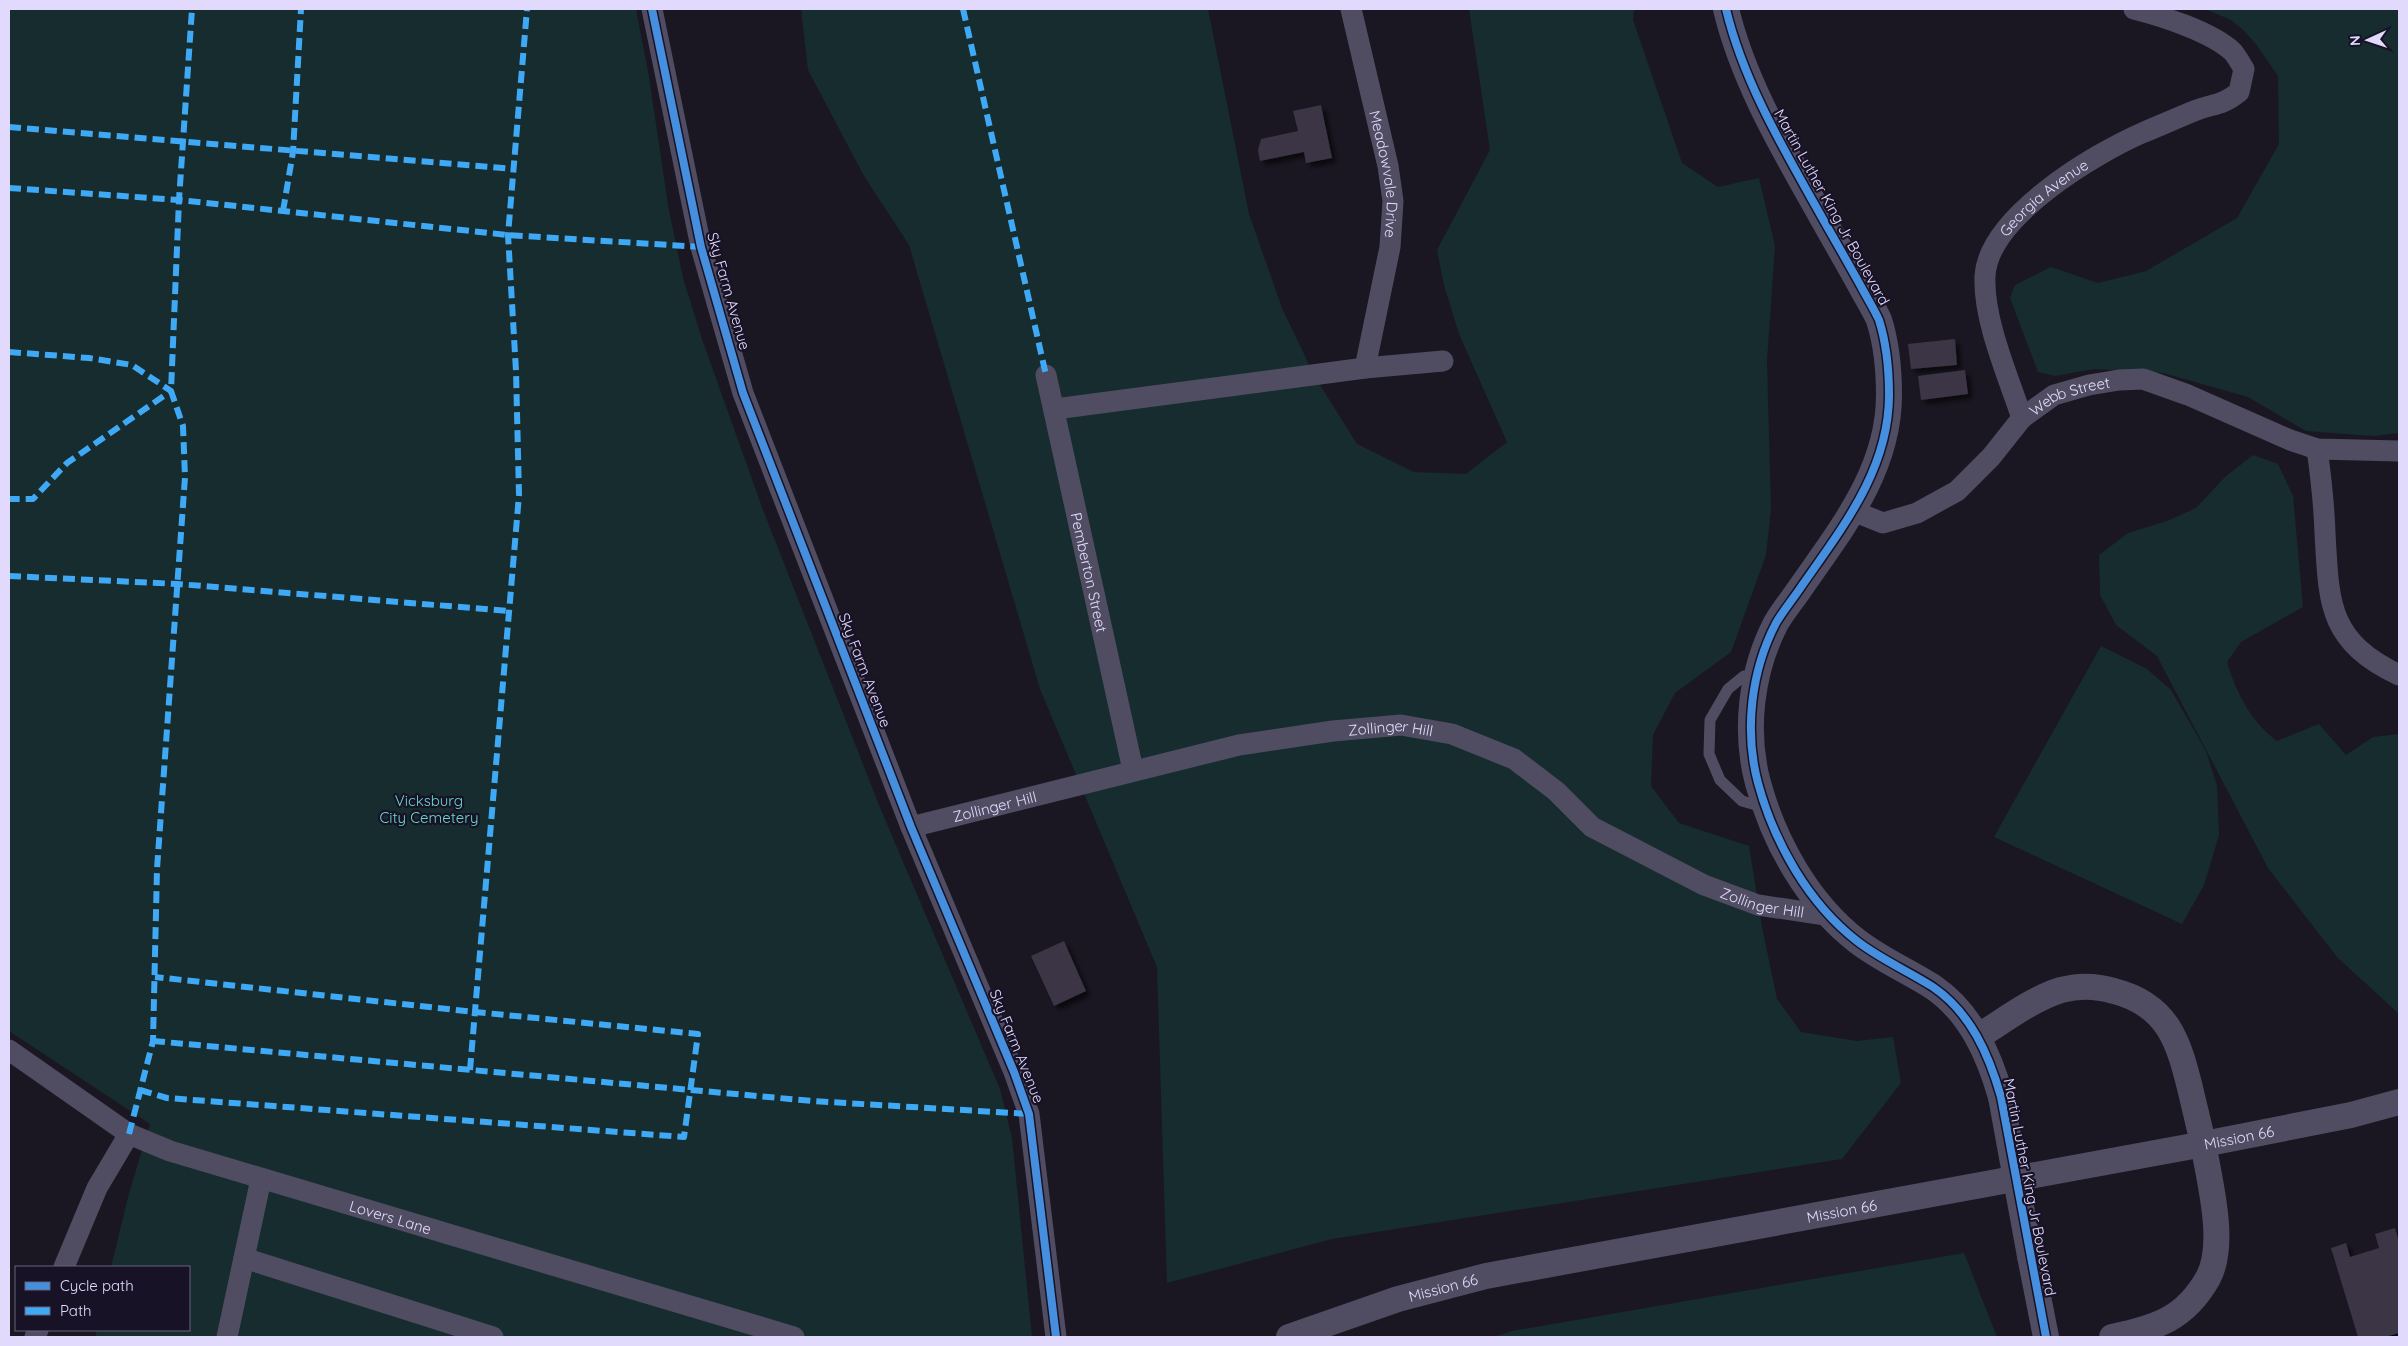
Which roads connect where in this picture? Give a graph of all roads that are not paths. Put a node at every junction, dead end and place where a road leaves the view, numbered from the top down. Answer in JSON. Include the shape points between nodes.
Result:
{"nodes":[{"id":1,"x":652,"y":9,"type":"edge"},
{"id":2,"x":1351,"y":9,"type":"edge"},
{"id":3,"x":1726,"y":9,"type":"edge"},
{"id":4,"x":2134,"y":9,"type":"edge"},
{"id":5,"x":1444,"y":361,"type":"dead end"},
{"id":6,"x":1365,"y":368,"type":"junction"},
{"id":7,"x":1046,"y":374,"type":"dead end"},
{"id":8,"x":1055,"y":409,"type":"junction"},
{"id":9,"x":2022,"y":418,"type":"junction"},
{"id":10,"x":2317,"y":449,"type":"junction"},
{"id":11,"x":2399,"y":451,"type":"edge"},
{"id":12,"x":1853,"y":511,"type":"junction"},
{"id":13,"x":1756,"y":676,"type":"junction"},
{"id":14,"x":2399,"y":678,"type":"edge"},
{"id":15,"x":1133,"y":770,"type":"junction"},
{"id":16,"x":1765,"y":807,"type":"junction"},
{"id":17,"x":911,"y":827,"type":"junction"},
{"id":18,"x":1832,"y":916,"type":"junction"},
{"id":19,"x":1979,"y":1036,"type":"junction"},
{"id":20,"x":9,"y":1050,"type":"edge"},
{"id":21,"x":2399,"y":1102,"type":"edge"},
{"id":22,"x":129,"y":1134,"type":"junction"},
{"id":23,"x":2204,"y":1144,"type":"junction"},
{"id":24,"x":261,"y":1179,"type":"junction"},
{"id":25,"x":244,"y":1258,"type":"junction"},
{"id":26,"x":64,"y":1266,"type":"edge"},
{"id":27,"x":227,"y":1337,"type":"edge"},
{"id":28,"x":493,"y":1337,"type":"edge"},
{"id":29,"x":794,"y":1337,"type":"edge"},
{"id":30,"x":1056,"y":1337,"type":"edge"},
{"id":31,"x":1289,"y":1337,"type":"edge"},
{"id":32,"x":2046,"y":1337,"type":"edge"},
{"id":33,"x":2112,"y":1337,"type":"edge"}],
"edges":[{"from":1,"to":17,"type":"street","name":"Sky Farm Avenue","via":[[701,247],[744,393]]},
{"from":2,"to":6,"type":"street","name":"Meadowvale Drive","via":[[1388,166],[1393,202],[1390,247]]},
{"from":3,"to":12,"type":"street","name":"Martin Luther King Jr Boulevard","via":[[1763,108],[1878,320],[1889,393],[1887,423],[1881,452]]},
{"from":4,"to":9,"type":"street","name":"Georgia Avenue","via":[[2199,31],[2233,52],[2244,69],[2239,92],[2225,103],[2196,110],[2137,135],[2065,175],[2012,220],[1993,250],[1985,273],[1985,292],[1992,326]]},
{"from":5,"to":6,"type":"street"},
{"from":6,"to":8,"type":"street"},
{"from":7,"to":8,"type":"street","name":"Pemberton Street"},
{"from":8,"to":15,"type":"street","name":"Pemberton Street"},
{"from":9,"to":10,"type":"street","name":"Webb Street","via":[[2054,395],[2089,385],[2143,379]]},
{"from":9,"to":12,"type":"street","name":"Webb Street","via":[[1991,457],[1957,491],[1917,513],[1883,522]]},
{"from":10,"to":11,"type":"street","name":"Webb Street"},
{"from":10,"to":14,"type":"street","via":[[2324,501],[2327,586],[2332,608],[2348,639],[2362,653]]},
{"from":12,"to":13,"type":"street","name":"Martin Luther King Jr Boulevard","via":[[1777,621],[1763,650]]},
{"from":13,"to":16,"type":"street","name":"Martin Luther King Jr Boulevard","via":[[1752,743]]},
{"from":13,"to":16,"type":"lane","via":[[1744,676],[1728,689],[1710,720],[1709,754],[1720,780],[1742,801]]},
{"from":15,"to":17,"type":"street","name":"Zollinger Hill"},
{"from":15,"to":18,"type":"street","name":"Zollinger Hill","via":[[1239,745],[1333,731],[1401,725],[1452,734],[1514,760],[1556,791],[1592,827],[1704,885],[1758,905]]},
{"from":16,"to":18,"type":"street","name":"Martin Luther King Jr Boulevard","via":[[1790,862]]},
{"from":17,"to":30,"type":"street","name":"Sky Farm Avenue","via":[[1029,1114]]},
{"from":18,"to":19,"type":"street","name":"Martin Luther King Jr Boulevard","via":[[1857,941],[1937,990]]},
{"from":19,"to":23,"type":"street","via":[[2036,1001],[2061,990],[2100,987],[2139,1000],[2160,1017],[2176,1040]]},
{"from":19,"to":32,"type":"street","name":"Martin Luther King Jr Boulevard","bridge":true,"via":[[2001,1097]]},
{"from":20,"to":22,"type":"street","name":"Lovers Lane"},
{"from":21,"to":23,"type":"street","name":"Mission 66","via":[[2351,1115]]},
{"from":22,"to":24,"type":"street","name":"Lovers Lane","via":[[170,1151]]},
{"from":22,"to":26,"type":"street","via":[[97,1188]]},
{"from":23,"to":31,"type":"street","name":"Mission 66","via":[[1486,1276],[1398,1299]]},
{"from":23,"to":33,"type":"street","via":[[2214,1204],[2216,1245],[2209,1276],[2195,1298],[2179,1314],[2157,1326]]},
{"from":24,"to":25,"type":"street"},
{"from":24,"to":29,"type":"street","name":"Lovers Lane"},
{"from":25,"to":27,"type":"street"},
{"from":25,"to":28,"type":"street"}]}
